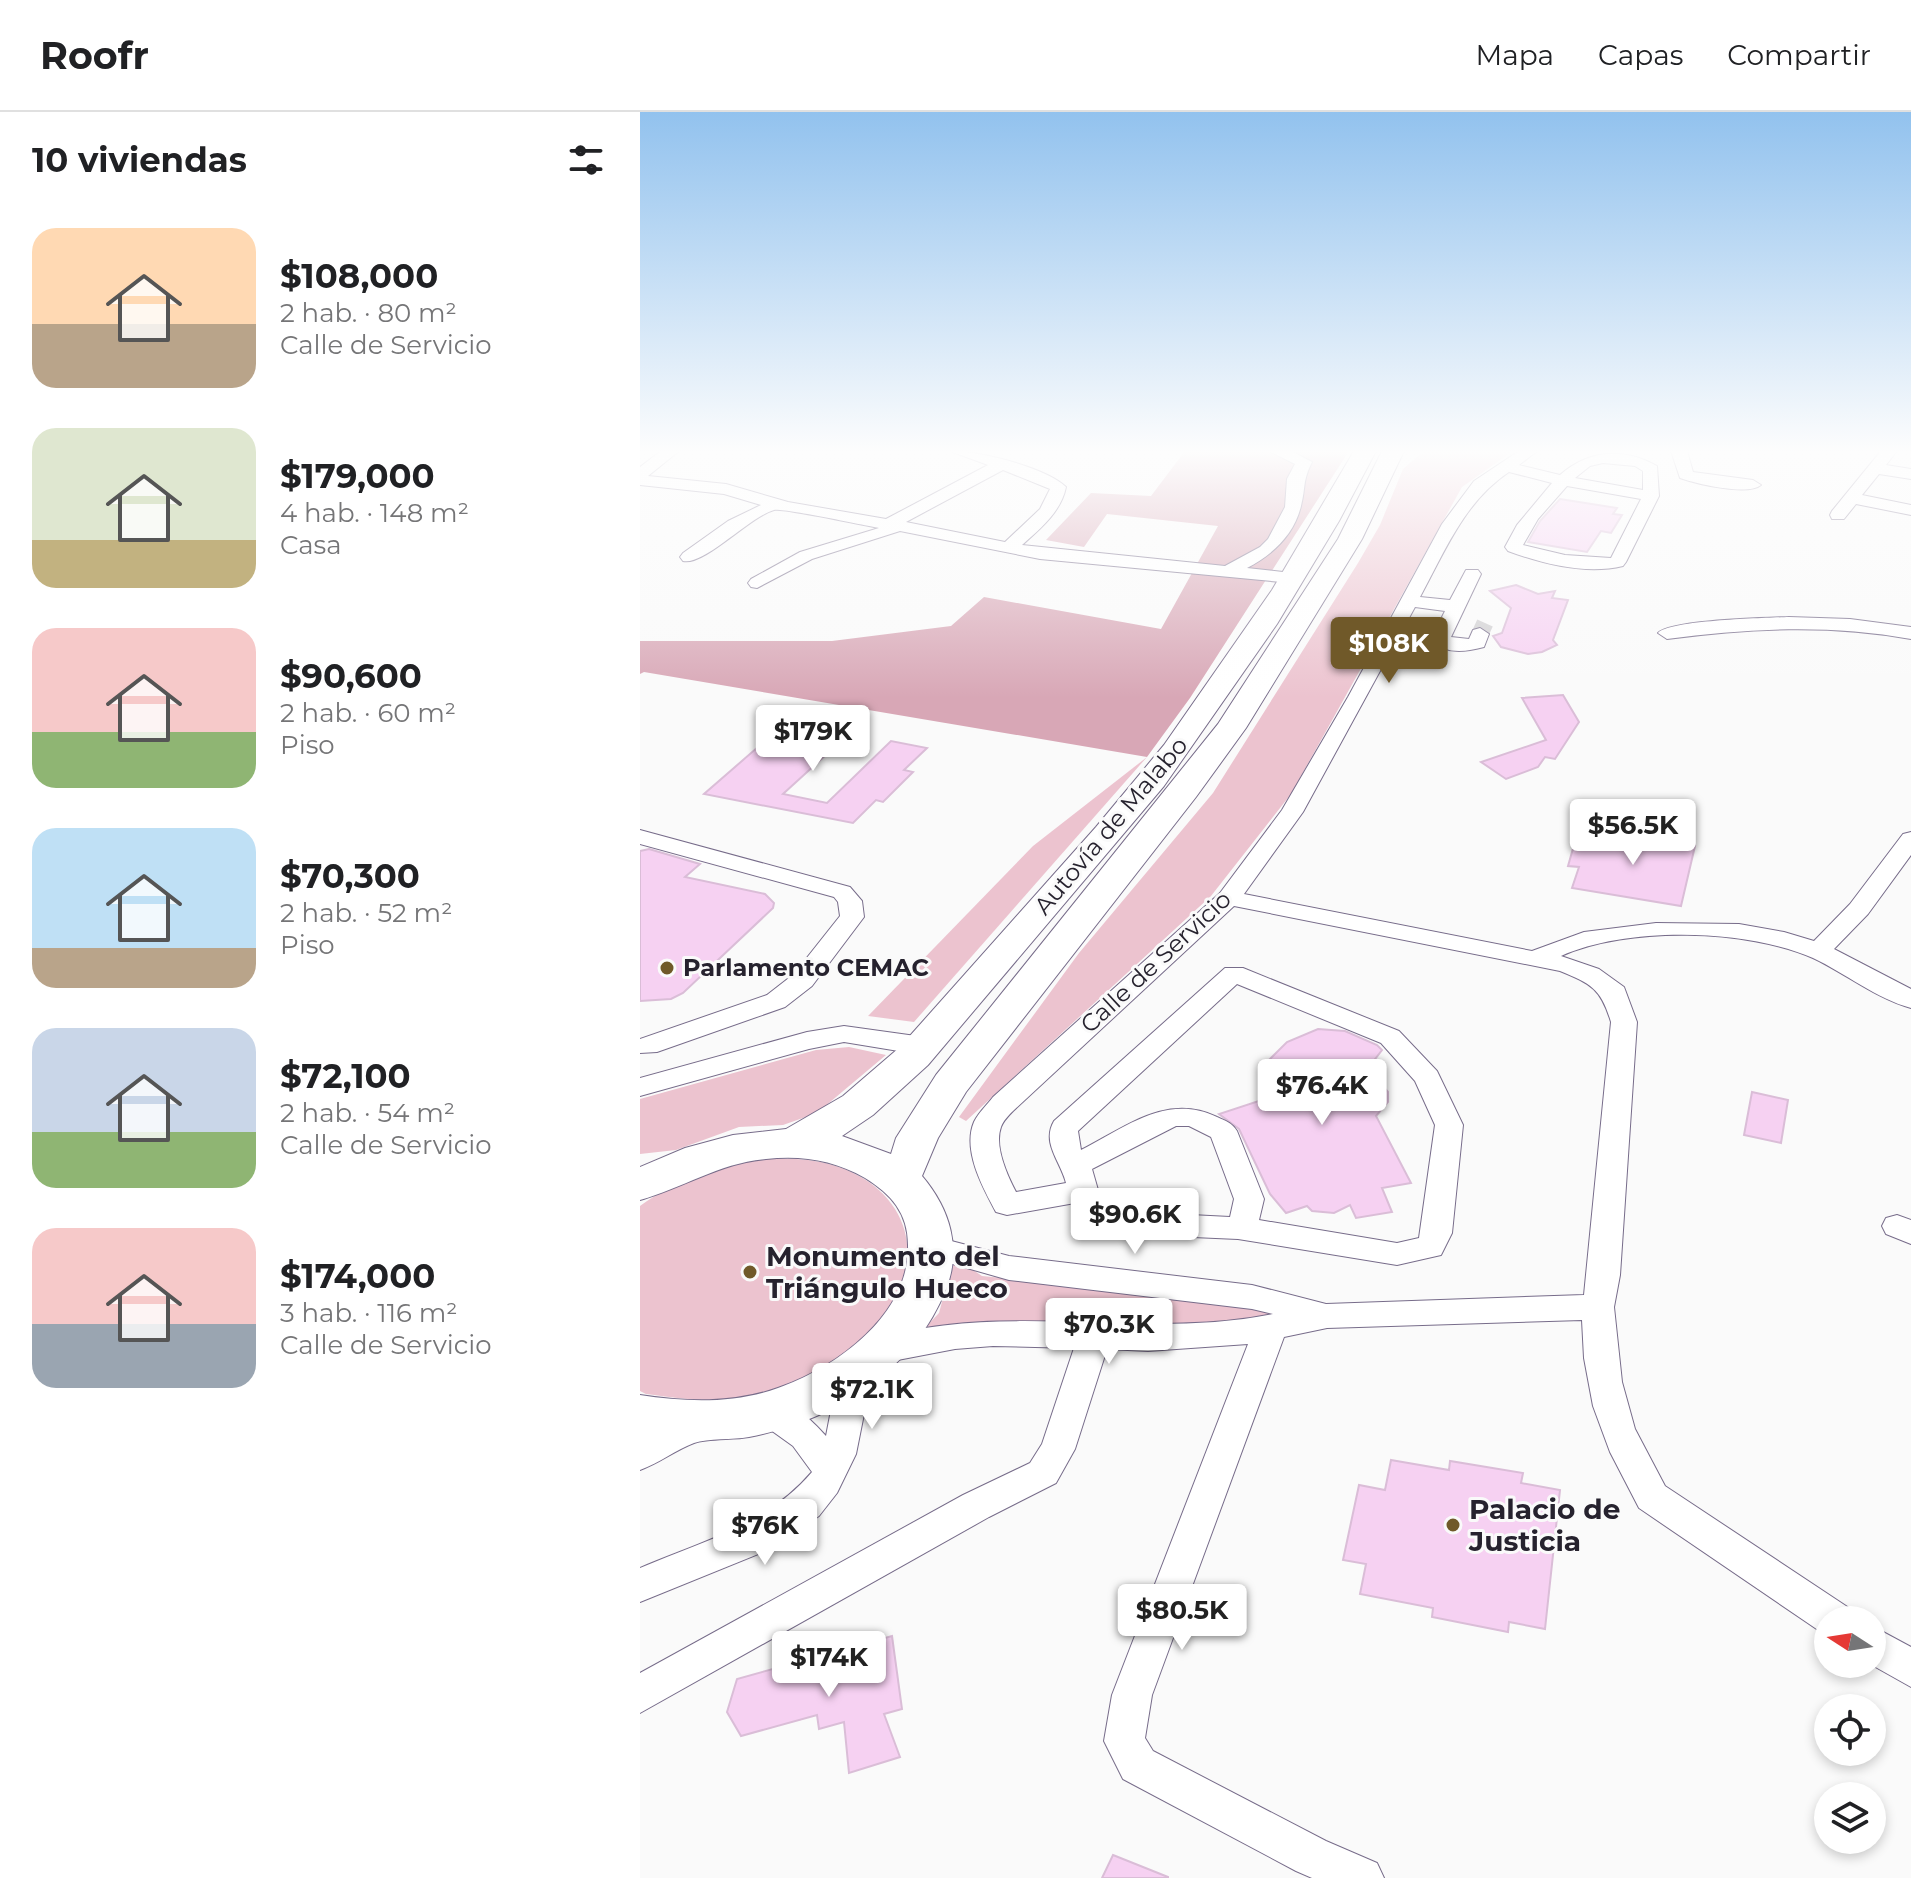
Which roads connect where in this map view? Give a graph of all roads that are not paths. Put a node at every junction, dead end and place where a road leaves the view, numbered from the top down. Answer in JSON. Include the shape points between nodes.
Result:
{"nodes":[{"id":1,"x":723,"y":533,"type":"edge"},
{"id":2,"x":869,"y":533,"type":"edge"},
{"id":3,"x":936,"y":533,"type":"edge"},
{"id":4,"x":1023,"y":533,"type":"edge"},
{"id":5,"x":1277,"y":533,"type":"edge"},
{"id":6,"x":1325,"y":533,"type":"edge"},
{"id":7,"x":1352,"y":533,"type":"edge"},
{"id":8,"x":1445,"y":533,"type":"edge"},
{"id":9,"x":1520,"y":533,"type":"edge"},
{"id":10,"x":1631,"y":533,"type":"edge"},
{"id":11,"x":1008,"y":548,"type":"junction"},
{"id":12,"x":689,"y":557,"type":"dead end"},
{"id":13,"x":1226,"y":573,"type":"junction"},
{"id":14,"x":1472,"y":574,"type":"dead end"},
{"id":15,"x":1292,"y":578,"type":"junction"},
{"id":16,"x":757,"y":583,"type":"dead end"},
{"id":17,"x":1407,"y":601,"type":"junction"},
{"id":18,"x":1454,"y":606,"type":"junction"},
{"id":19,"x":1667,"y":633,"type":"dead end"},
{"id":20,"x":1911,"y":633,"type":"edge"},
{"id":21,"x":1480,"y":634,"type":"dead end"},
{"id":22,"x":640,"y":837,"type":"edge"},
{"id":23,"x":1911,"y":839,"type":"edge"},
{"id":24,"x":1229,"y":898,"type":"junction"},
{"id":25,"x":1817,"y":952,"type":"junction"},
{"id":26,"x":1539,"y":957,"type":"junction"},
{"id":27,"x":1911,"y":1000,"type":"edge"},
{"id":28,"x":923,"y":1046,"type":"junction"},
{"id":29,"x":643,"y":1047,"type":"edge"},
{"id":30,"x":668,"y":1079,"type":"junction"},
{"id":31,"x":640,"y":1087,"type":"edge"},
{"id":32,"x":793,"y":1143,"type":"junction"},
{"id":33,"x":647,"y":1177,"type":"edge"},
{"id":34,"x":1079,"y":1178,"type":"junction"},
{"id":35,"x":899,"y":1179,"type":"junction"},
{"id":36,"x":1238,"y":1228,"type":"junction"},
{"id":37,"x":932,"y":1247,"type":"junction"},
{"id":38,"x":1598,"y":1307,"type":"junction"},
{"id":39,"x":1327,"y":1316,"type":"junction"},
{"id":40,"x":1271,"y":1327,"type":"junction"},
{"id":41,"x":1094,"y":1337,"type":"junction"},
{"id":42,"x":868,"y":1360,"type":"junction"},
{"id":43,"x":770,"y":1411,"type":"junction"},
{"id":44,"x":640,"y":1415,"type":"edge"},
{"id":45,"x":688,"y":1422,"type":"junction"},
{"id":46,"x":640,"y":1449,"type":"edge"},
{"id":47,"x":830,"y":1473,"type":"junction"},
{"id":48,"x":640,"y":1585,"type":"edge"},
{"id":49,"x":1814,"y":1606,"type":"edge"},
{"id":50,"x":1886,"y":1653,"type":"edge"},
{"id":51,"x":1911,"y":1669,"type":"edge"},
{"id":52,"x":640,"y":1694,"type":"edge"},
{"id":53,"x":1362,"y":1878,"type":"edge"}],
"edges":[{"from":1,"to":12,"type":"street"},
{"from":2,"to":16,"type":"street","via":[[801,556]]},
{"from":3,"to":11,"type":"street"},
{"from":4,"to":11,"type":"street"},
{"from":5,"to":13,"type":"street","via":[[1266,551]]},
{"from":6,"to":15,"type":"highway","name":"Autovía de Malabo"},
{"from":7,"to":35,"type":"highway","name":"Autovía de Malabo","via":[[1231,728],[950,1084]]},
{"from":8,"to":17,"type":"street","name":"Calle de Servicio"},
{"from":9,"to":10,"type":"street","via":[[1514,547],[1599,563],[1617,562]]},
{"from":11,"to":13,"type":"street"},
{"from":13,"to":15,"type":"street"},
{"from":14,"to":18,"type":"street"},
{"from":15,"to":28,"type":"highway","name":"Autovía de Malabo","via":[[1186,737]]},
{"from":17,"to":18,"type":"street"},
{"from":17,"to":24,"type":"street","name":"Calle de Servicio","via":[[1292,812]]},
{"from":18,"to":21,"type":"street","via":[[1441,639],[1448,645],[1469,646]]},
{"from":19,"to":20,"type":"street","via":[[1775,621]]},
{"from":22,"to":29,"type":"street","via":[[842,892],[850,901],[852,917],[803,980],[776,1001]]},
{"from":23,"to":25,"type":"street","via":[[1859,909]]},
{"from":24,"to":26,"type":"street"},
{"from":24,"to":34,"type":"street","name":"Calle de Servicio","via":[[987,1124],[993,1177],[1007,1204]]},
{"from":25,"to":26,"type":"street","via":[[1752,934],[1641,931],[1585,939]]},
{"from":25,"to":27,"type":"street"},
{"from":26,"to":38,"type":"street","via":[[1603,983],[1615,993],[1624,1022]]},
{"from":28,"to":30,"type":"street","via":[[844,1034]]},
{"from":28,"to":32,"type":"highway","name":"Autovía de Malabo","via":[[849,1114]]},
{"from":29,"to":30,"type":"street"},
{"from":30,"to":31,"type":"street"},
{"from":32,"to":33,"type":"highway","via":[[740,1147]]},
{"from":32,"to":35,"type":"highway","via":[[842,1150]]},
{"from":34,"to":36,"type":"street","via":[[1103,1222]]},
{"from":34,"to":36,"type":"street","via":[[1172,1116],[1194,1117],[1223,1131],[1249,1199]]},
{"from":34,"to":36,"type":"street","via":[[1064,1147],[1064,1128],[1234,973],[1390,1037],[1427,1077],[1449,1125],[1437,1233],[1430,1247],[1397,1254]]},
{"from":35,"to":37,"type":"highway","via":[[923,1210]]},
{"from":37,"to":39,"type":"street","via":[[1009,1268],[1252,1297]]},
{"from":37,"to":42,"type":"highway","via":[[918,1300],[898,1331]]},
{"from":38,"to":39,"type":"street"},
{"from":38,"to":49,"type":"street","via":[[1603,1384],[1634,1469],[1652,1497]]},
{"from":39,"to":40,"type":"street"},
{"from":40,"to":41,"type":"street","via":[[1207,1335]]},
{"from":40,"to":53,"type":"street","via":[[1132,1695],[1124,1741],[1138,1765]]},
{"from":41,"to":42,"type":"street","via":[[993,1333],[930,1340]]},
{"from":41,"to":52,"type":"street","via":[[1058,1449],[1043,1473]]},
{"from":42,"to":43,"type":"highway","via":[[810,1396]]},
{"from":42,"to":47,"type":"street"},
{"from":43,"to":45,"type":"highway"},
{"from":43,"to":47,"type":"street","via":[[795,1425],[822,1455]]},
{"from":44,"to":45,"type":"highway"},
{"from":45,"to":46,"type":"highway"},
{"from":47,"to":48,"type":"street","via":[[795,1514],[765,1534]]},
{"from":50,"to":51,"type":"street"}]}
